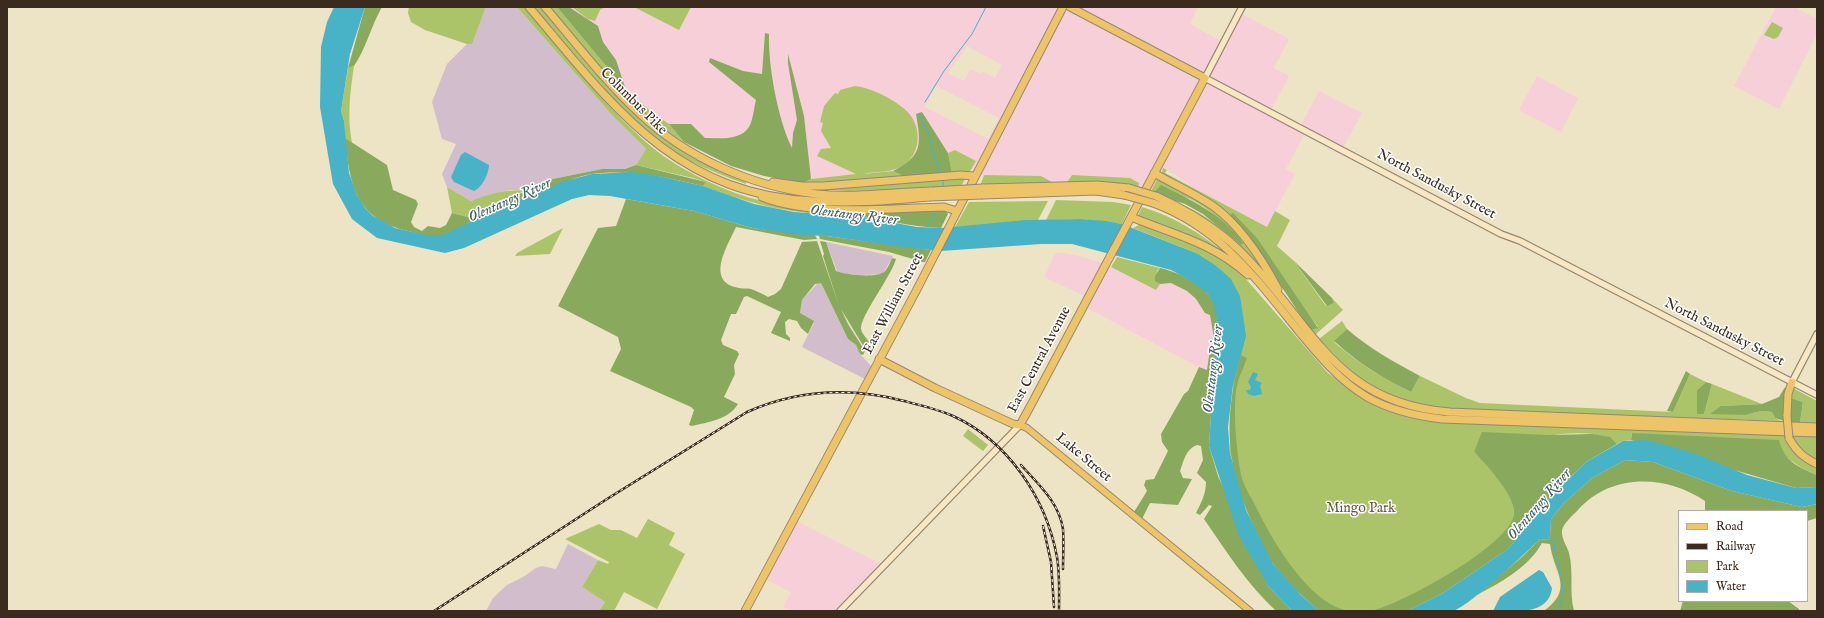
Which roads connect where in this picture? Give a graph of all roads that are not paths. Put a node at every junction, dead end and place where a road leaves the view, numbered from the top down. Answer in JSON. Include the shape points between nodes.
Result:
{"nodes":[{"id":1,"x":529,"y":7,"type":"edge"},
{"id":2,"x":546,"y":7,"type":"edge"},
{"id":3,"x":1063,"y":7,"type":"edge"},
{"id":4,"x":1070,"y":7,"type":"edge"},
{"id":5,"x":1242,"y":7,"type":"edge"},
{"id":6,"x":1205,"y":78,"type":"junction"},
{"id":7,"x":1154,"y":174,"type":"junction"},
{"id":8,"x":974,"y":176,"type":"junction"},
{"id":9,"x":761,"y":181,"type":"junction"},
{"id":10,"x":1070,"y":189,"type":"junction"},
{"id":11,"x":749,"y":191,"type":"junction"},
{"id":12,"x":931,"y":194,"type":"junction"},
{"id":13,"x":1155,"y":200,"type":"junction"},
{"id":14,"x":956,"y":211,"type":"junction"},
{"id":15,"x":1131,"y":217,"type":"junction"},
{"id":16,"x":1266,"y":291,"type":"junction"},
{"id":17,"x":1285,"y":302,"type":"junction"},
{"id":18,"x":1305,"y":333,"type":"junction"},
{"id":19,"x":1817,"y":334,"type":"edge"},
{"id":20,"x":1317,"y":348,"type":"junction"},
{"id":21,"x":879,"y":359,"type":"junction"},
{"id":22,"x":1792,"y":382,"type":"junction"},
{"id":23,"x":1817,"y":395,"type":"edge"},
{"id":24,"x":1020,"y":424,"type":"junction"},
{"id":25,"x":1817,"y":427,"type":"edge"},
{"id":26,"x":1817,"y":434,"type":"edge"},
{"id":27,"x":1817,"y":464,"type":"edge"},
{"id":28,"x":745,"y":611,"type":"edge"},
{"id":29,"x":840,"y":611,"type":"edge"},
{"id":30,"x":1250,"y":611,"type":"edge"}],
"edges":[{"from":1,"to":11,"type":"highway","name":"Columbus Pike","via":[[609,100],[650,139],[698,170]]},
{"from":2,"to":9,"type":"highway","name":"Columbus Pike","via":[[619,93],[656,128],[706,159]]},
{"from":3,"to":8,"type":"highway","name":"East William Street"},
{"from":4,"to":6,"type":"highway","name":"North Sandusky Street"},
{"from":5,"to":6,"type":"street"},
{"from":6,"to":7,"type":"highway","name":"East Central Avenue"},
{"from":6,"to":22,"type":"street","name":"North Sandusky Street"},
{"from":7,"to":15,"type":"highway","name":"East Central Avenue"},
{"from":7,"to":17,"type":"highway","via":[[1206,201],[1228,218],[1251,246]]},
{"from":8,"to":9,"type":"highway","via":[[818,186]]},
{"from":8,"to":14,"type":"highway","name":"East William Street"},
{"from":9,"to":12,"type":"highway","name":"Columbus Pike","via":[[791,190],[828,194]]},
{"from":10,"to":12,"type":"highway","bridge":true},
{"from":10,"to":13,"type":"highway","bridge":true},
{"from":10,"to":13,"type":"highway","bridge":true,"via":[[1129,188]]},
{"from":11,"to":12,"type":"highway","name":"Columbus Pike","via":[[813,201],[859,202]]},
{"from":11,"to":14,"type":"highway","via":[[771,200],[812,208],[947,207]]},
{"from":13,"to":16,"type":"highway","via":[[1188,218],[1216,238],[1240,260]]},
{"from":13,"to":17,"type":"highway","via":[[1191,214],[1221,234]]},
{"from":14,"to":21,"type":"highway","name":"East William Street"},
{"from":15,"to":16,"type":"highway","via":[[1213,249],[1246,272]]},
{"from":15,"to":24,"type":"highway","name":"East Central Avenue"},
{"from":16,"to":18,"type":"highway"},
{"from":17,"to":18,"type":"highway"},
{"from":18,"to":20,"type":"highway"},
{"from":19,"to":22,"type":"street"},
{"from":20,"to":25,"type":"highway","via":[[1366,388],[1395,402],[1421,409]]},
{"from":20,"to":26,"type":"highway","via":[[1340,377],[1367,397],[1399,411],[1426,417]]},
{"from":21,"to":24,"type":"highway","name":"Lake Street","via":[[949,395],[1013,424]]},
{"from":21,"to":28,"type":"highway","name":"East William Street"},
{"from":22,"to":23,"type":"street","name":"North Sandusky Street"},
{"from":22,"to":27,"type":"highway","bridge":true,"via":[[1788,394],[1789,438],[1804,458]]},
{"from":24,"to":29,"type":"street","name":"East Central Avenue"},
{"from":24,"to":30,"type":"main road","name":"Lake Street"}]}
